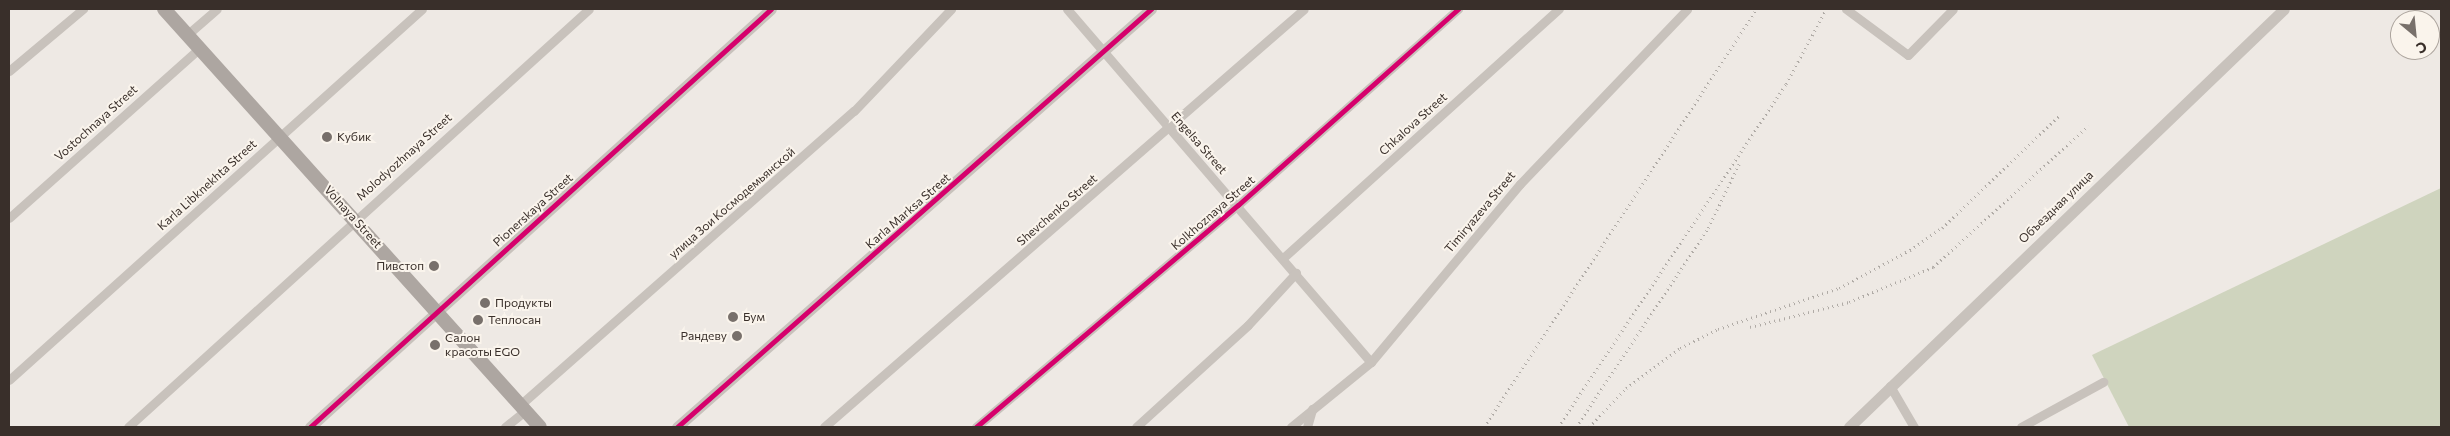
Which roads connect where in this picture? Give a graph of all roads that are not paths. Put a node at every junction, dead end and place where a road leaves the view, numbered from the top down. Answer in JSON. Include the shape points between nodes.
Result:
{"nodes":[{"id":1,"x":83,"y":9,"type":"edge"},
{"id":2,"x":164,"y":9,"type":"edge"},
{"id":3,"x":217,"y":9,"type":"edge"},
{"id":4,"x":422,"y":9,"type":"edge"},
{"id":5,"x":589,"y":9,"type":"edge"},
{"id":6,"x":771,"y":9,"type":"edge"},
{"id":7,"x":951,"y":9,"type":"edge"},
{"id":8,"x":1066,"y":9,"type":"edge"},
{"id":9,"x":1151,"y":9,"type":"edge"},
{"id":10,"x":1304,"y":9,"type":"edge"},
{"id":11,"x":1458,"y":9,"type":"edge"},
{"id":12,"x":1560,"y":9,"type":"edge"},
{"id":13,"x":1687,"y":9,"type":"edge"},
{"id":14,"x":1846,"y":9,"type":"edge"},
{"id":15,"x":1953,"y":9,"type":"edge"},
{"id":16,"x":2284,"y":9,"type":"edge"},
{"id":17,"x":188,"y":34,"type":"junction"},
{"id":18,"x":200,"y":48,"type":"junction"},
{"id":19,"x":1104,"y":52,"type":"junction"},
{"id":20,"x":9,"y":71,"type":"edge"},
{"id":21,"x":1171,"y":129,"type":"junction"},
{"id":22,"x":280,"y":136,"type":"junction"},
{"id":23,"x":1238,"y":205,"type":"junction"},
{"id":24,"x":9,"y":218,"type":"edge"},
{"id":25,"x":354,"y":218,"type":"junction"},
{"id":26,"x":1283,"y":258,"type":"junction"},
{"id":27,"x":1296,"y":273,"type":"junction"},
{"id":28,"x":437,"y":312,"type":"junction"},
{"id":29,"x":1371,"y":362,"type":"junction"},
{"id":30,"x":9,"y":380,"type":"edge"},
{"id":31,"x":2103,"y":382,"type":"dead end"},
{"id":32,"x":1890,"y":386,"type":"junction"},
{"id":33,"x":522,"y":408,"type":"junction"},
{"id":34,"x":1312,"y":409,"type":"junction"},
{"id":35,"x":128,"y":427,"type":"edge"},
{"id":36,"x":310,"y":427,"type":"edge"},
{"id":37,"x":505,"y":427,"type":"edge"},
{"id":38,"x":540,"y":427,"type":"edge"},
{"id":39,"x":677,"y":427,"type":"edge"},
{"id":40,"x":824,"y":427,"type":"edge"},
{"id":41,"x":976,"y":427,"type":"edge"},
{"id":42,"x":1136,"y":427,"type":"edge"},
{"id":43,"x":1290,"y":427,"type":"edge"},
{"id":44,"x":1307,"y":427,"type":"edge"},
{"id":45,"x":1849,"y":427,"type":"edge"},
{"id":46,"x":1914,"y":427,"type":"edge"},
{"id":47,"x":2021,"y":427,"type":"edge"}],
"edges":[{"from":1,"to":20,"type":"street"},
{"from":2,"to":17,"type":"main road","name":"Volnaya Street"},
{"from":3,"to":17,"type":"street"},
{"from":4,"to":22,"type":"street","name":"Karla Libknekhta Street"},
{"from":5,"to":25,"type":"street","name":"Molodyozhnaya Street"},
{"from":6,"to":28,"type":"street","name":"Pionerskaya Street"},
{"from":7,"to":33,"type":"street","name":"улица Зои Космодемьянской","via":[[854,111]]},
{"from":8,"to":19,"type":"street","name":"Engelsa Street"},
{"from":9,"to":19,"type":"street","name":"Karla Marksa Street"},
{"from":10,"to":21,"type":"street","name":"Shevchenko Street"},
{"from":11,"to":23,"type":"street","name":"Kolkhoznaya Street"},
{"from":12,"to":26,"type":"street","name":"Chkalova Street"},
{"from":13,"to":29,"type":"street","name":"Timiryazeva Street","via":[[1520,184]]},
{"from":14,"to":15,"type":"street","via":[[1908,55]]},
{"from":16,"to":32,"type":"street","name":"Объездная улица"},
{"from":17,"to":18,"type":"main road","name":"Volnaya Street"},
{"from":18,"to":22,"type":"main road","name":"Volnaya Street"},
{"from":18,"to":24,"type":"street","name":"Vostochnaya Street"},
{"from":19,"to":21,"type":"street","name":"Engelsa Street"},
{"from":19,"to":39,"type":"street","name":"Karla Marksa Street"},
{"from":21,"to":23,"type":"street","name":"Engelsa Street"},
{"from":21,"to":40,"type":"street","name":"Shevchenko Street"},
{"from":22,"to":25,"type":"main road","name":"Volnaya Street"},
{"from":22,"to":30,"type":"street","name":"Karla Libknekhta Street"},
{"from":23,"to":26,"type":"street","name":"Engelsa Street"},
{"from":23,"to":41,"type":"street","name":"Kolkhoznaya Street"},
{"from":25,"to":28,"type":"main road","name":"Volnaya Street"},
{"from":25,"to":35,"type":"street","name":"Molodyozhnaya Street"},
{"from":26,"to":27,"type":"street","name":"Engelsa Street"},
{"from":27,"to":29,"type":"street","name":"Engelsa Street"},
{"from":27,"to":42,"type":"street","via":[[1248,324]]},
{"from":28,"to":33,"type":"main road","name":"Volnaya Street"},
{"from":28,"to":36,"type":"street","name":"Pionerskaya Street"},
{"from":29,"to":34,"type":"street","name":"Timiryazeva Street"},
{"from":31,"to":47,"type":"street"},
{"from":32,"to":45,"type":"street","name":"Объездная улица"},
{"from":32,"to":46,"type":"street"},
{"from":33,"to":37,"type":"street","name":"улица Зои Космодемьянской"},
{"from":33,"to":38,"type":"main road","name":"Volnaya Street"},
{"from":34,"to":43,"type":"street","name":"Timiryazeva Street"},
{"from":34,"to":44,"type":"street"}]}
